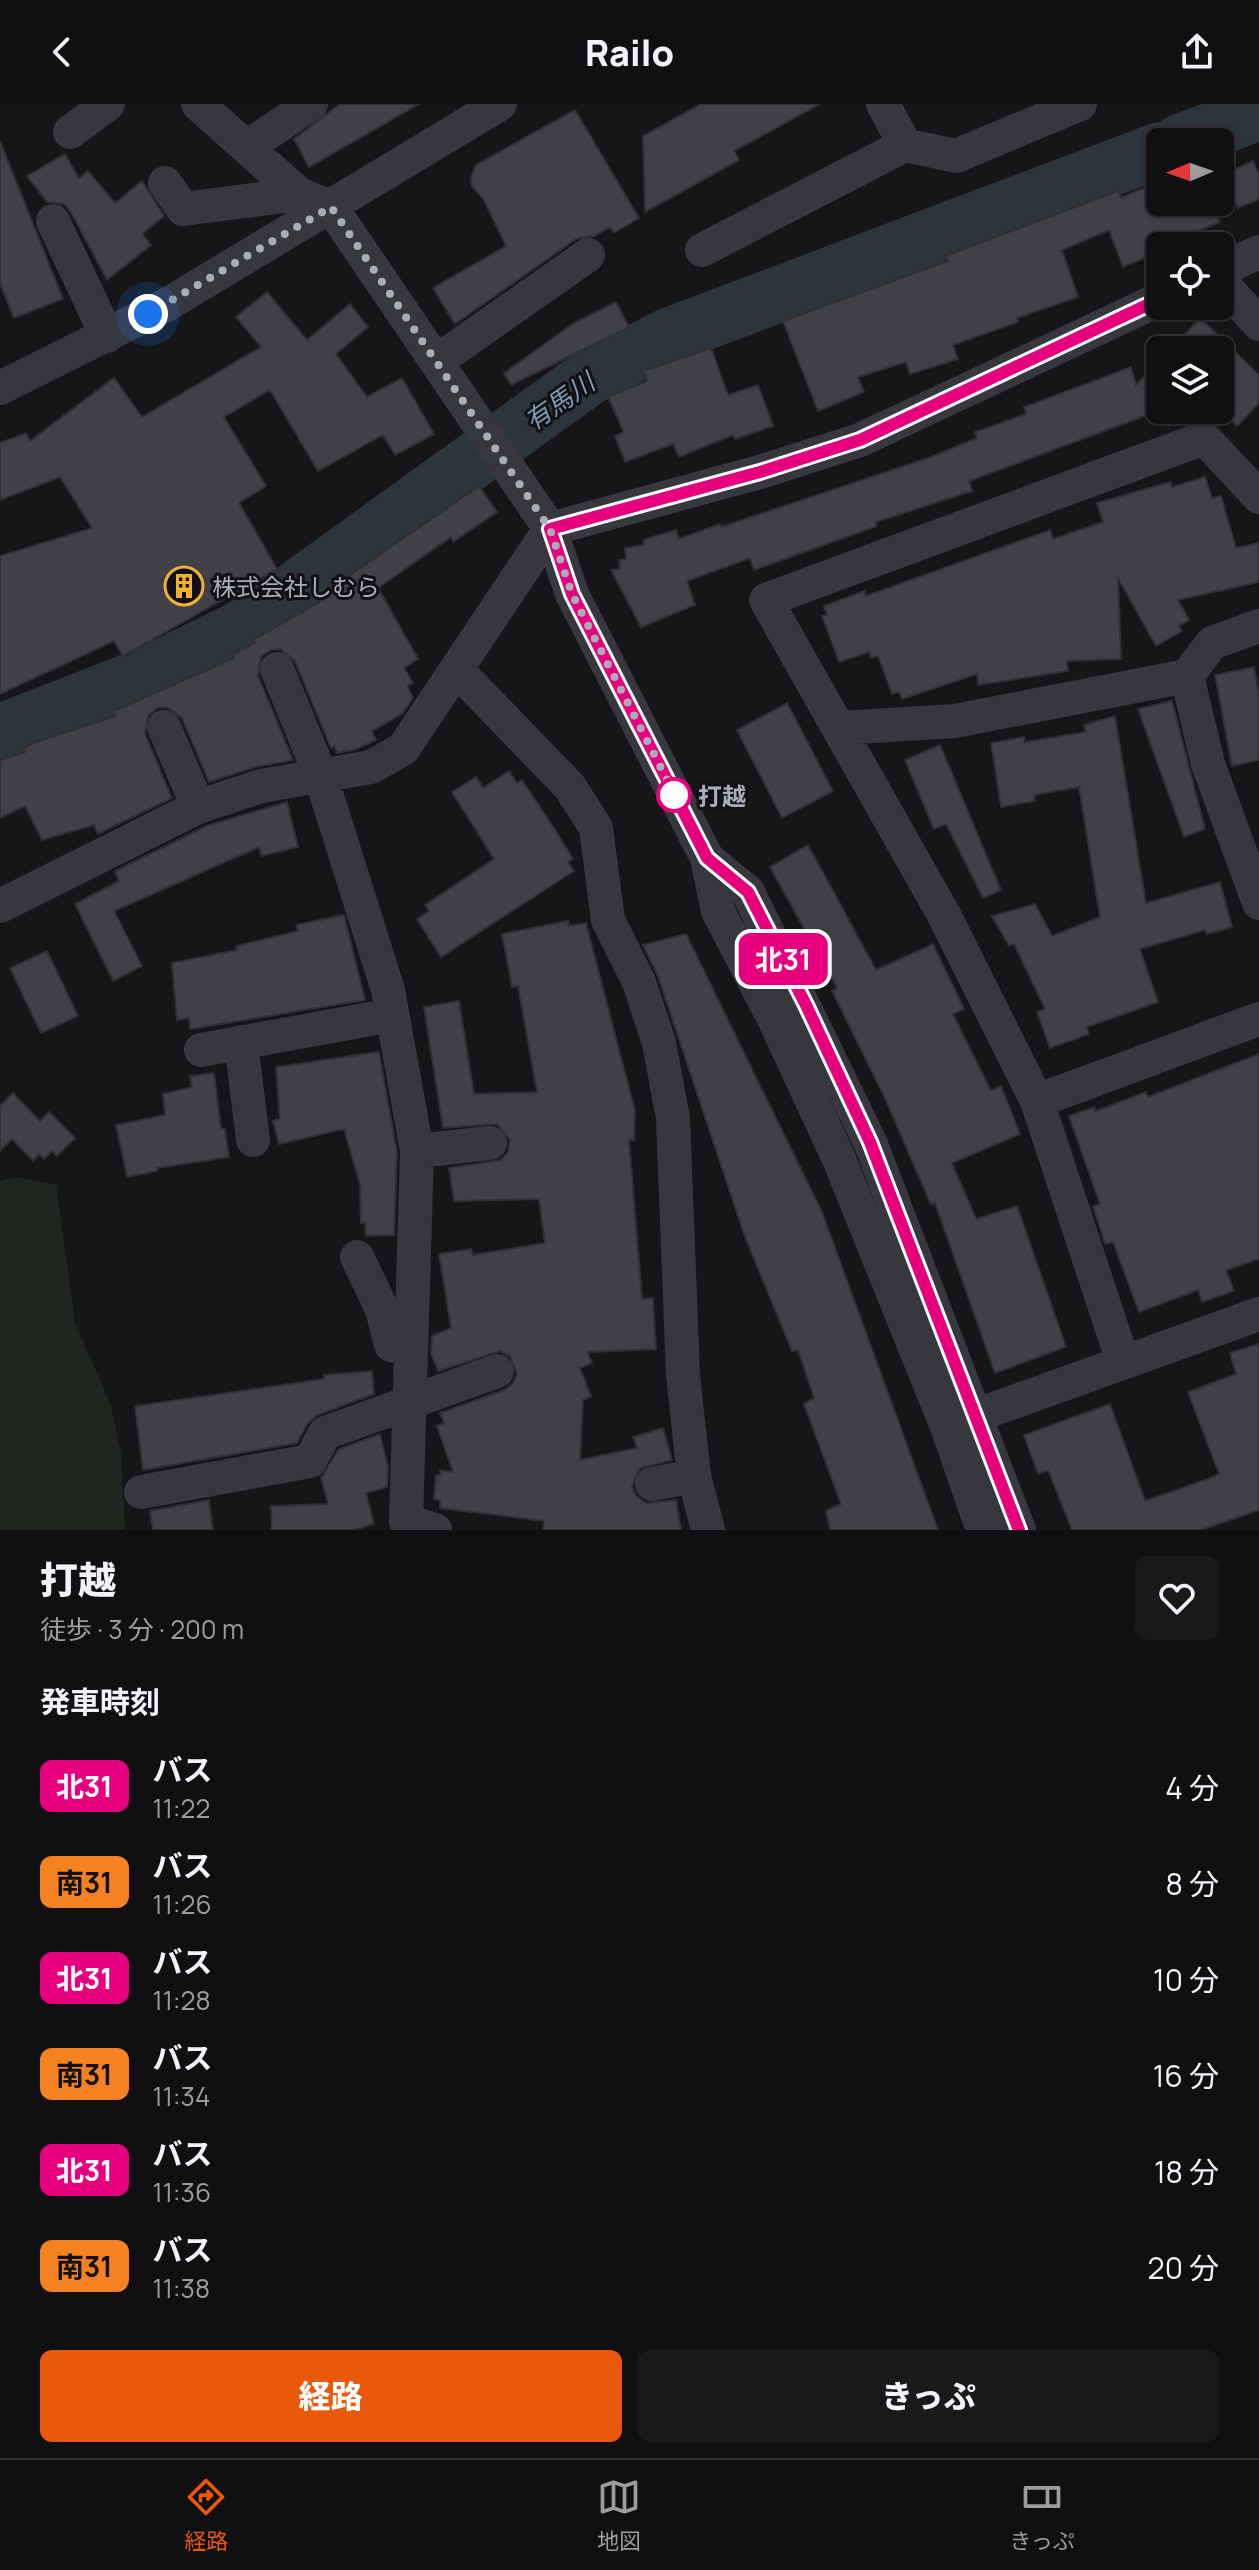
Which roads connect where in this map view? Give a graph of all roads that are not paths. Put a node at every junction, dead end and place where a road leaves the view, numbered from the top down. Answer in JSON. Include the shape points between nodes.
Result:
{"nodes":[{"id":1,"x":108,"y":104,"type":"edge"},
{"id":2,"x":198,"y":104,"type":"edge"},
{"id":3,"x":311,"y":104,"type":"edge"},
{"id":4,"x":500,"y":104,"type":"edge"},
{"id":5,"x":883,"y":104,"type":"edge"},
{"id":6,"x":1080,"y":104,"type":"edge"},
{"id":7,"x":70,"y":132,"type":"dead end"},
{"id":8,"x":905,"y":145,"type":"junction"},
{"id":9,"x":247,"y":147,"type":"junction"},
{"id":10,"x":165,"y":183,"type":"dead end"},
{"id":11,"x":299,"y":194,"type":"junction"},
{"id":12,"x":331,"y":207,"type":"junction"},
{"id":13,"x":53,"y":221,"type":"dead end"},
{"id":14,"x":702,"y":250,"type":"dead end"},
{"id":15,"x":1259,"y":252,"type":"edge"},
{"id":16,"x":588,"y":255,"type":"dead end"},
{"id":17,"x":1234,"y":264,"type":"edge"},
{"id":18,"x":1234,"y":296,"type":"edge"},
{"id":19,"x":1146,"y":306,"type":"edge"},
{"id":20,"x":1259,"y":324,"type":"edge"},
{"id":21,"x":107,"y":336,"type":"junction"},
{"id":22,"x":437,"y":361,"type":"junction"},
{"id":23,"x":0,"y":388,"type":"edge"},
{"id":24,"x":1259,"y":497,"type":"edge"},
{"id":25,"x":550,"y":529,"type":"junction"},
{"id":26,"x":1259,"y":626,"type":"edge"},
{"id":27,"x":277,"y":669,"type":"dead end"},
{"id":28,"x":458,"y":671,"type":"junction"},
{"id":29,"x":1187,"y":676,"type":"junction"},
{"id":30,"x":164,"y":727,"type":"dead end"},
{"id":31,"x":839,"y":728,"type":"junction"},
{"id":32,"x":320,"y":774,"type":"junction"},
{"id":33,"x":198,"y":807,"type":"junction"},
{"id":34,"x":1259,"y":903,"type":"edge"},
{"id":35,"x":0,"y":906,"type":"edge"},
{"id":36,"x":392,"y":1015,"type":"junction"},
{"id":37,"x":1259,"y":1019,"type":"edge"},
{"id":38,"x":241,"y":1042,"type":"junction"},
{"id":39,"x":201,"y":1050,"type":"dead end"},
{"id":40,"x":1037,"y":1101,"type":"junction"},
{"id":41,"x":253,"y":1140,"type":"dead end"},
{"id":42,"x":490,"y":1143,"type":"dead end"},
{"id":43,"x":417,"y":1151,"type":"junction"},
{"id":44,"x":357,"y":1257,"type":"dead end"},
{"id":45,"x":1259,"y":1314,"type":"edge"},
{"id":46,"x":411,"y":1349,"type":"junction"},
{"id":47,"x":1123,"y":1362,"type":"junction"},
{"id":48,"x":497,"y":1371,"type":"dead end"},
{"id":49,"x":409,"y":1402,"type":"junction"},
{"id":50,"x":962,"y":1421,"type":"junction"},
{"id":51,"x":694,"y":1476,"type":"junction"},
{"id":52,"x":652,"y":1484,"type":"dead end"},
{"id":53,"x":141,"y":1492,"type":"dead end"},
{"id":54,"x":415,"y":1527,"type":"edge"},
{"id":55,"x":708,"y":1530,"type":"edge"},
{"id":56,"x":983,"y":1530,"type":"edge"},
{"id":57,"x":1019,"y":1530,"type":"edge"}],
"edges":[{"from":1,"to":7,"type":"street"},
{"from":2,"to":9,"type":"street"},
{"from":3,"to":9,"type":"street"},
{"from":4,"to":12,"type":"street"},
{"from":5,"to":8,"type":"street"},
{"from":6,"to":8,"type":"street","via":[[956,156]]},
{"from":8,"to":14,"type":"street"},
{"from":9,"to":11,"type":"street"},
{"from":10,"to":11,"type":"street","via":[[183,209]]},
{"from":11,"to":12,"type":"street"},
{"from":12,"to":21,"type":"street"},
{"from":12,"to":22,"type":"street"},
{"from":13,"to":21,"type":"street"},
{"from":15,"to":17,"type":"street"},
{"from":16,"to":22,"type":"street"},
{"from":18,"to":20,"type":"street"},
{"from":19,"to":25,"type":"street","via":[[860,440]]},
{"from":21,"to":23,"type":"street"},
{"from":22,"to":25,"type":"street"},
{"from":24,"to":31,"type":"street","via":[[1204,438],[766,600]]},
{"from":25,"to":28,"type":"street"},
{"from":25,"to":50,"type":"street","via":[[572,594],[707,858],[718,911]]},
{"from":26,"to":29,"type":"street","via":[[1212,643]]},
{"from":27,"to":32,"type":"street"},
{"from":28,"to":32,"type":"street","via":[[403,749],[371,767]]},
{"from":28,"to":51,"type":"street","via":[[570,787],[596,828],[608,920],[639,982],[659,1043],[673,1118],[683,1375]]},
{"from":29,"to":31,"type":"street","via":[[955,721]]},
{"from":29,"to":34,"type":"street","via":[[1208,764]]},
{"from":30,"to":33,"type":"street"},
{"from":31,"to":40,"type":"street","via":[[944,915]]},
{"from":32,"to":33,"type":"street"},
{"from":32,"to":36,"type":"street"},
{"from":33,"to":35,"type":"street"},
{"from":36,"to":38,"type":"street"},
{"from":36,"to":43,"type":"street"},
{"from":37,"to":40,"type":"street"},
{"from":38,"to":39,"type":"street"},
{"from":38,"to":41,"type":"street"},
{"from":40,"to":47,"type":"street"},
{"from":42,"to":43,"type":"street"},
{"from":43,"to":46,"type":"street"},
{"from":44,"to":46,"type":"street","via":[[382,1309],[391,1345]]},
{"from":45,"to":47,"type":"street"},
{"from":46,"to":49,"type":"street"},
{"from":47,"to":50,"type":"street"},
{"from":48,"to":49,"type":"street"},
{"from":49,"to":53,"type":"street","via":[[325,1433],[310,1461]]},
{"from":49,"to":54,"type":"street"},
{"from":50,"to":56,"type":"street"},
{"from":50,"to":57,"type":"street"},
{"from":51,"to":52,"type":"street"},
{"from":51,"to":55,"type":"street"}]}
